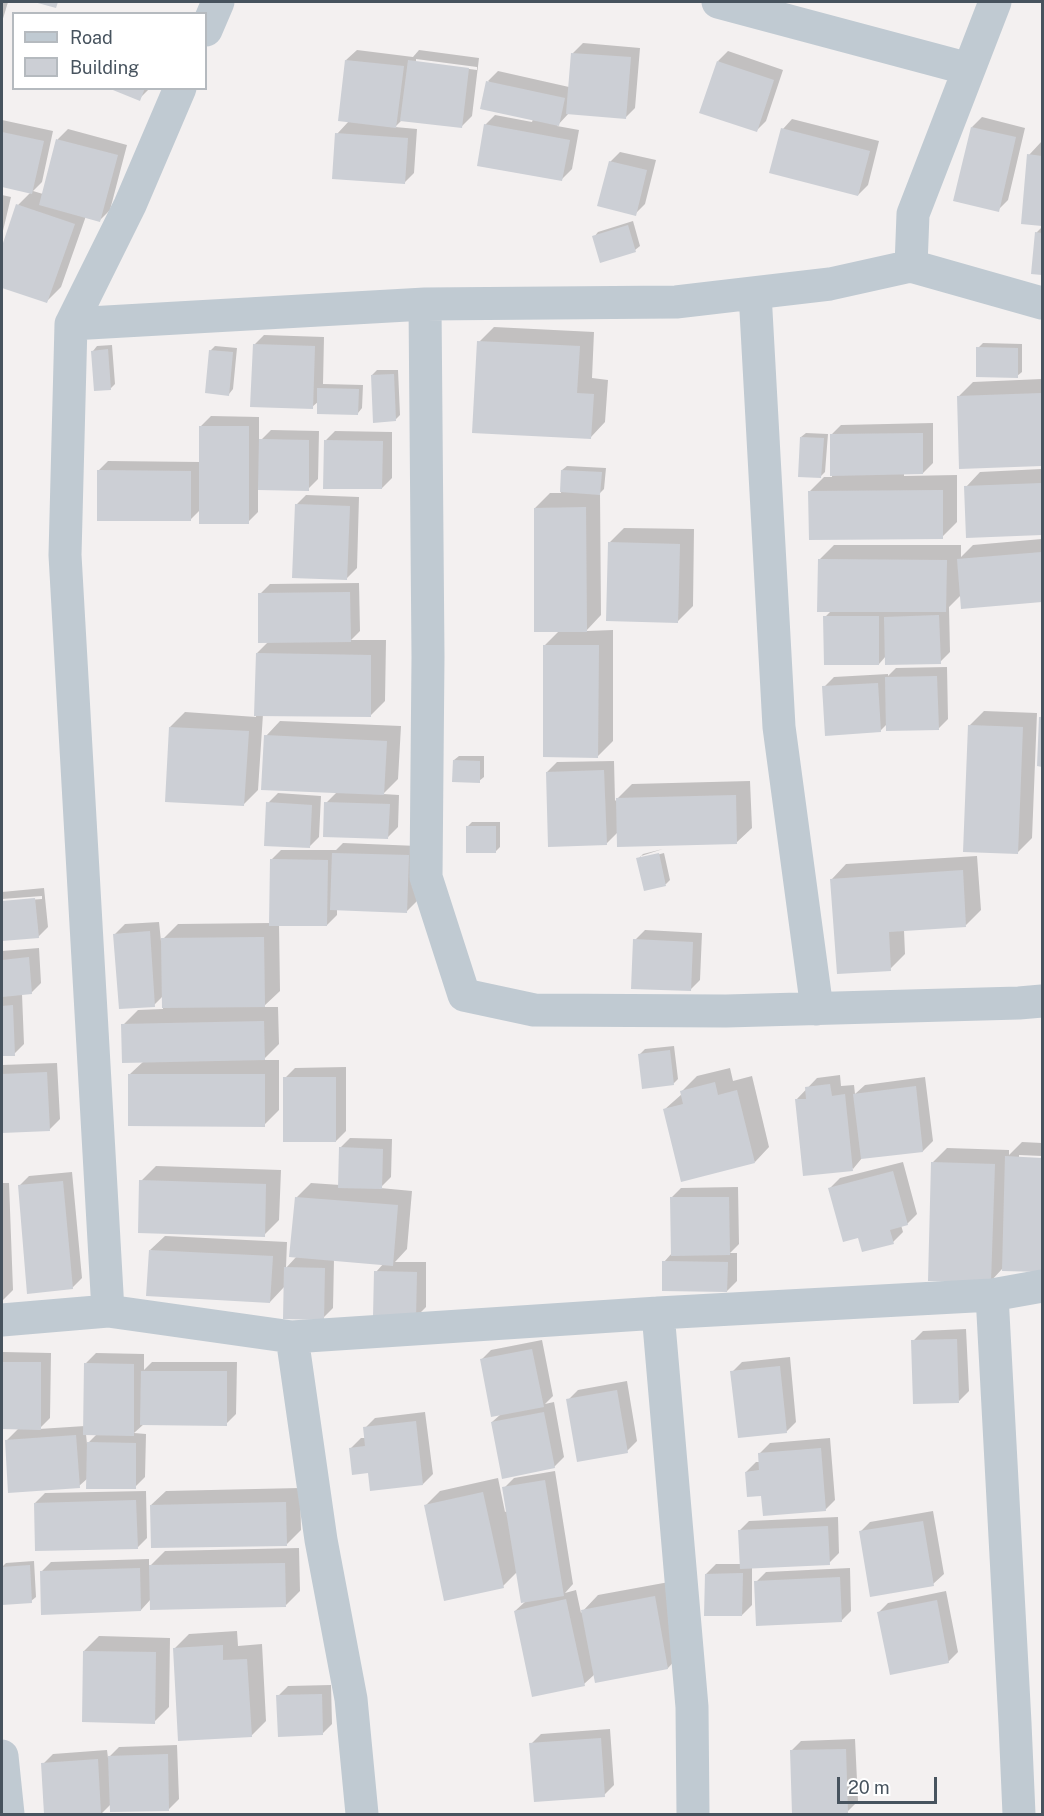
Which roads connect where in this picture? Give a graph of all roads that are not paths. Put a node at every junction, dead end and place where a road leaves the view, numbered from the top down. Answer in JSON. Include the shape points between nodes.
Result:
{"nodes":[{"id":1,"x":218,"y":2,"type":"edge"},
{"id":2,"x":718,"y":2,"type":"edge"},
{"id":3,"x":995,"y":2,"type":"edge"},
{"id":4,"x":207,"y":28,"type":"edge"},
{"id":5,"x":969,"y":69,"type":"junction"},
{"id":6,"x":179,"y":90,"type":"edge"},
{"id":7,"x":911,"y":266,"type":"junction"},
{"id":8,"x":755,"y":293,"type":"junction"},
{"id":9,"x":1042,"y":303,"type":"edge"},
{"id":10,"x":425,"y":304,"type":"junction"},
{"id":11,"x":71,"y":324,"type":"junction"},
{"id":12,"x":1042,"y":1001,"type":"edge"},
{"id":13,"x":817,"y":1009,"type":"junction"},
{"id":14,"x":1042,"y":1286,"type":"edge"},
{"id":15,"x":992,"y":1295,"type":"junction"},
{"id":16,"x":108,"y":1311,"type":"junction"},
{"id":17,"x":658,"y":1313,"type":"junction"},
{"id":18,"x":2,"y":1320,"type":"edge"},
{"id":19,"x":291,"y":1337,"type":"junction"},
{"id":20,"x":2,"y":1756,"type":"edge"},
{"id":21,"x":8,"y":1815,"type":"edge"},
{"id":22,"x":362,"y":1815,"type":"edge"},
{"id":23,"x":693,"y":1815,"type":"edge"},
{"id":24,"x":1019,"y":1815,"type":"edge"}],
"edges":[{"from":1,"to":4,"type":"street"},
{"from":2,"to":5,"type":"street"},
{"from":3,"to":5,"type":"street"},
{"from":5,"to":7,"type":"street","via":[[913,214]]},
{"from":6,"to":11,"type":"street","via":[[130,205]]},
{"from":7,"to":8,"type":"street","via":[[830,284]]},
{"from":7,"to":9,"type":"street"},
{"from":8,"to":10,"type":"street","via":[[676,302]]},
{"from":8,"to":13,"type":"street","via":[[779,727]]},
{"from":10,"to":11,"type":"street"},
{"from":10,"to":13,"type":"street","via":[[426,877],[464,995],[534,1010]]},
{"from":11,"to":16,"type":"street","via":[[65,555]]},
{"from":12,"to":13,"type":"street"},
{"from":14,"to":15,"type":"street"},
{"from":15,"to":17,"type":"street"},
{"from":15,"to":24,"type":"street"},
{"from":16,"to":18,"type":"street"},
{"from":16,"to":19,"type":"street"},
{"from":17,"to":19,"type":"street"},
{"from":17,"to":23,"type":"street","via":[[692,1707]]},
{"from":19,"to":22,"type":"street","via":[[321,1540],[351,1699]]},
{"from":20,"to":21,"type":"street"}]}
